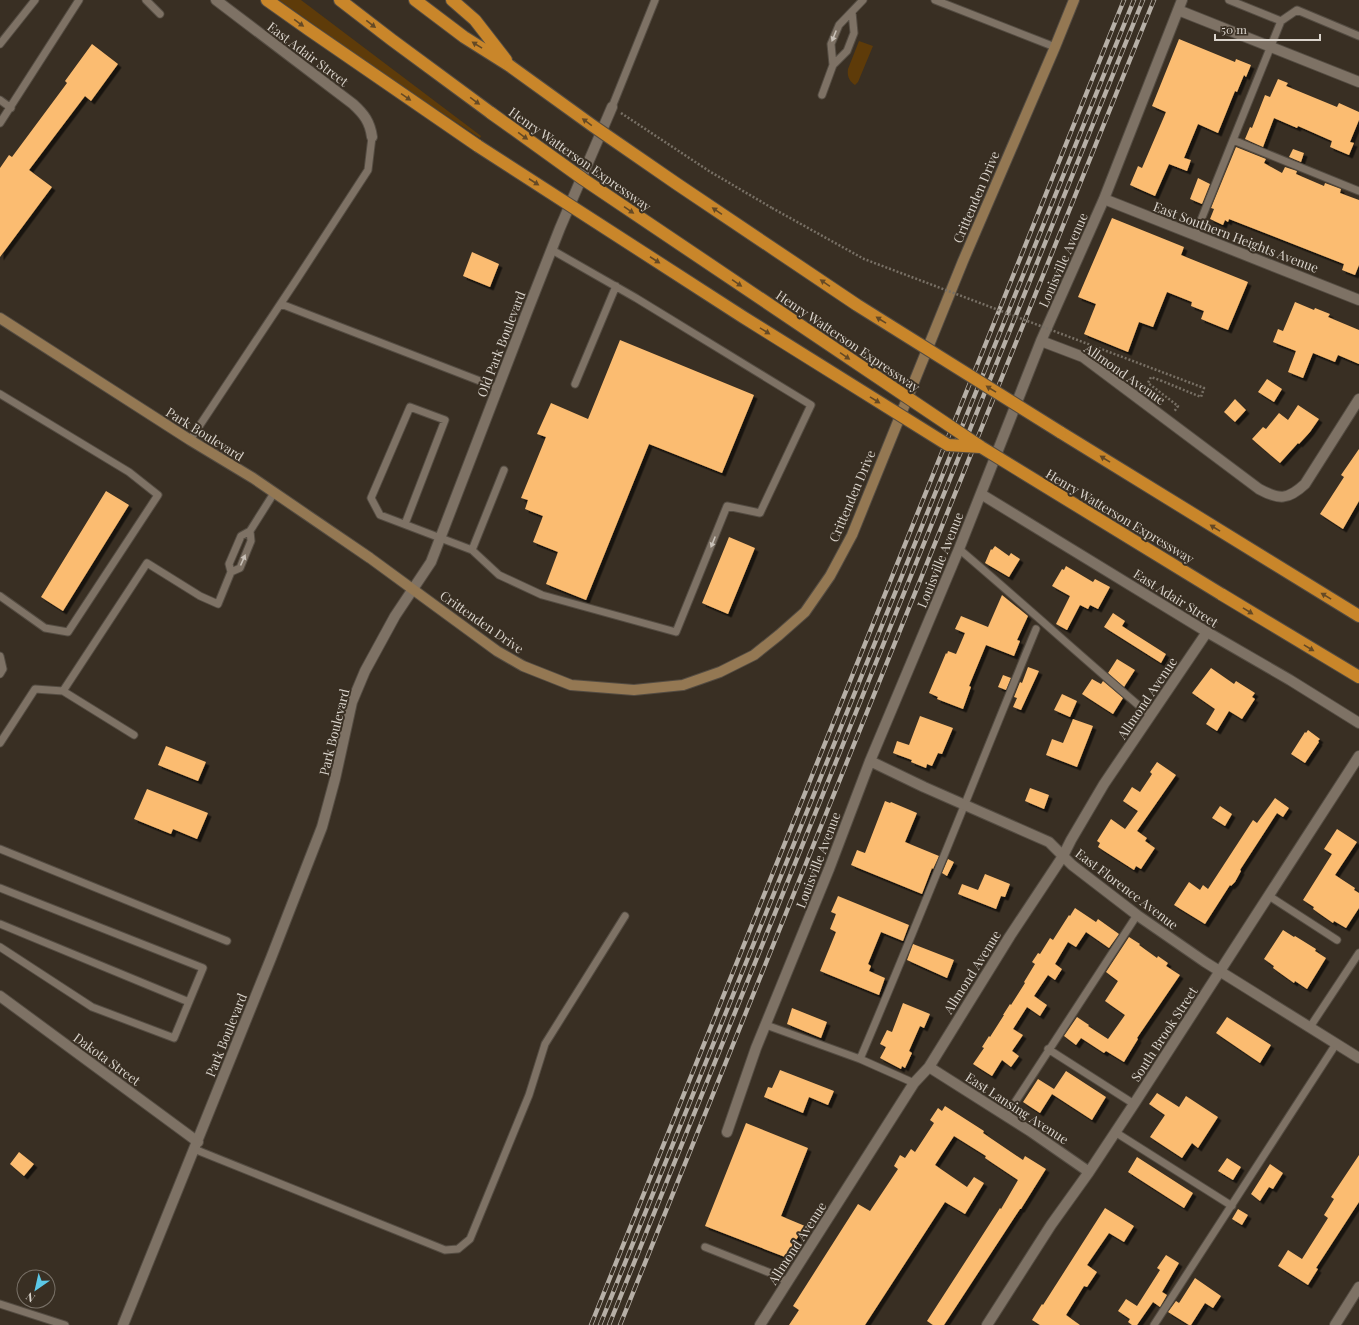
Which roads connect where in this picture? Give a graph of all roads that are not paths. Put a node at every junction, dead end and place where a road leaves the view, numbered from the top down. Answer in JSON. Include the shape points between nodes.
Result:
{"nodes":[{"id":1,"x":35,"y":0,"type":"edge"},
{"id":2,"x":79,"y":0,"type":"edge"},
{"id":3,"x":146,"y":0,"type":"edge"},
{"id":4,"x":216,"y":0,"type":"edge"},
{"id":5,"x":267,"y":0,"type":"edge"},
{"id":6,"x":340,"y":0,"type":"edge"},
{"id":7,"x":415,"y":0,"type":"edge"},
{"id":8,"x":452,"y":0,"type":"edge"},
{"id":9,"x":655,"y":0,"type":"edge"},
{"id":10,"x":863,"y":0,"type":"edge"},
{"id":11,"x":935,"y":0,"type":"edge"},
{"id":12,"x":1074,"y":0,"type":"edge"},
{"id":13,"x":1182,"y":0,"type":"edge"},
{"id":14,"x":1229,"y":0,"type":"edge"},
{"id":15,"x":944,"y":2,"type":"edge"},
{"id":16,"x":1178,"y":10,"type":"junction"},
{"id":17,"x":852,"y":12,"type":"junction"},
{"id":18,"x":160,"y":14,"type":"dead end"},
{"id":19,"x":1281,"y":21,"type":"junction"},
{"id":20,"x":1359,"y":36,"type":"edge"},
{"id":21,"x":0,"y":44,"type":"edge"},
{"id":22,"x":1055,"y":47,"type":"junction"},
{"id":23,"x":1271,"y":47,"type":"junction"},
{"id":24,"x":833,"y":65,"type":"junction"},
{"id":25,"x":510,"y":66,"type":"junction"},
{"id":26,"x":1359,"y":82,"type":"edge"},
{"id":27,"x":822,"y":95,"type":"dead end"},
{"id":28,"x":0,"y":100,"type":"edge"},
{"id":29,"x":612,"y":106,"type":"joint"},
{"id":30,"x":11,"y":108,"type":"junction"},
{"id":31,"x":0,"y":123,"type":"edge"},
{"id":32,"x":372,"y":137,"type":"joint"},
{"id":33,"x":1233,"y":140,"type":"junction"},
{"id":34,"x":1359,"y":191,"type":"edge"},
{"id":35,"x":1104,"y":199,"type":"junction"},
{"id":36,"x":1195,"y":235,"type":"junction"},
{"id":37,"x":552,"y":250,"type":"junction"},
{"id":38,"x":616,"y":286,"type":"junction"},
{"id":39,"x":1359,"y":300,"type":"edge"},
{"id":40,"x":281,"y":304,"type":"junction"},
{"id":41,"x":0,"y":318,"type":"edge"},
{"id":42,"x":1041,"y":341,"type":"junction"},
{"id":43,"x":575,"y":384,"type":"dead end"},
{"id":44,"x":498,"y":388,"type":"junction"},
{"id":45,"x":0,"y":394,"type":"edge"},
{"id":46,"x":1359,"y":399,"type":"edge"},
{"id":47,"x":190,"y":440,"type":"junction"},
{"id":48,"x":981,"y":447,"type":"junction"},
{"id":49,"x":504,"y":470,"type":"dead end"},
{"id":50,"x":274,"y":493,"type":"junction"},
{"id":51,"x":981,"y":494,"type":"junction"},
{"id":52,"x":405,"y":524,"type":"junction"},
{"id":53,"x":250,"y":531,"type":"junction"},
{"id":54,"x":441,"y":538,"type":"junction"},
{"id":55,"x":472,"y":550,"type":"junction"},
{"id":56,"x":959,"y":550,"type":"junction"},
{"id":57,"x":231,"y":572,"type":"junction"},
{"id":58,"x":413,"y":590,"type":"junction"},
{"id":59,"x":0,"y":596,"type":"edge"},
{"id":60,"x":1359,"y":616,"type":"edge"},
{"id":61,"x":1036,"y":629,"type":"dead end"},
{"id":62,"x":1207,"y":632,"type":"junction"},
{"id":63,"x":0,"y":656,"type":"edge"},
{"id":64,"x":0,"y":674,"type":"edge"},
{"id":65,"x":1359,"y":677,"type":"edge"},
{"id":66,"x":63,"y":691,"type":"junction"},
{"id":67,"x":1150,"y":715,"type":"junction"},
{"id":68,"x":1359,"y":723,"type":"edge"},
{"id":69,"x":134,"y":735,"type":"dead end"},
{"id":70,"x":0,"y":743,"type":"edge"},
{"id":71,"x":1359,"y":756,"type":"edge"},
{"id":72,"x":870,"y":761,"type":"junction"},
{"id":73,"x":964,"y":805,"type":"junction"},
{"id":74,"x":0,"y":849,"type":"edge"},
{"id":75,"x":1063,"y":856,"type":"junction"},
{"id":76,"x":0,"y":888,"type":"edge"},
{"id":77,"x":1269,"y":896,"type":"junction"},
{"id":78,"x":1137,"y":915,"type":"junction"},
{"id":79,"x":625,"y":916,"type":"dead end"},
{"id":80,"x":0,"y":924,"type":"edge"},
{"id":81,"x":1336,"y":940,"type":"dead end"},
{"id":82,"x":227,"y":941,"type":"dead end"},
{"id":83,"x":0,"y":947,"type":"edge"},
{"id":84,"x":1359,"y":953,"type":"edge"},
{"id":85,"x":1220,"y":972,"type":"junction"},
{"id":86,"x":0,"y":996,"type":"edge"},
{"id":87,"x":189,"y":1002,"type":"junction"},
{"id":88,"x":766,"y":1025,"type":"junction"},
{"id":89,"x":1310,"y":1027,"type":"junction"},
{"id":90,"x":1336,"y":1044,"type":"junction"},
{"id":91,"x":1048,"y":1049,"type":"junction"},
{"id":92,"x":1359,"y":1058,"type":"edge"},
{"id":93,"x":860,"y":1059,"type":"junction"},
{"id":94,"x":929,"y":1067,"type":"junction"},
{"id":95,"x":914,"y":1083,"type":"junction"},
{"id":96,"x":1134,"y":1104,"type":"junction"},
{"id":97,"x":1006,"y":1116,"type":"junction"},
{"id":98,"x":727,"y":1132,"type":"dead end"},
{"id":99,"x":1115,"y":1132,"type":"junction"},
{"id":100,"x":196,"y":1145,"type":"junction"},
{"id":101,"x":1089,"y":1172,"type":"junction"},
{"id":102,"x":1232,"y":1206,"type":"junction"},
{"id":103,"x":705,"y":1247,"type":"dead end"},
{"id":104,"x":788,"y":1282,"type":"junction"},
{"id":105,"x":1359,"y":1287,"type":"edge"},
{"id":106,"x":0,"y":1304,"type":"edge"},
{"id":107,"x":65,"y":1325,"type":"edge"},
{"id":108,"x":124,"y":1325,"type":"edge"},
{"id":109,"x":760,"y":1325,"type":"edge"},
{"id":110,"x":987,"y":1325,"type":"edge"},
{"id":111,"x":1154,"y":1325,"type":"edge"},
{"id":112,"x":1335,"y":1325,"type":"edge"}],
"edges":[{"from":1,"to":21,"type":"lane"},
{"from":2,"to":30,"type":"lane"},
{"from":3,"to":18,"type":"lane"},
{"from":4,"to":32,"type":"street","name":"East Adair Street","via":[[353,104],[368,120]]},
{"from":5,"to":48,"type":"highway","one_way":true,"bridge":true,"via":[[478,146],[743,317],[948,445]]},
{"from":6,"to":48,"type":"highway","name":"Henry Watterson Expressway","one_way":true,"bridge":true,"via":[[583,179]]},
{"from":25,"to":7,"type":"highway","one_way":true,"via":[[464,37]]},
{"from":8,"to":25,"type":"highway","via":[[475,20]]},
{"from":9,"to":29,"type":"lane"},
{"from":10,"to":17,"type":"lane"},
{"from":11,"to":15,"type":"lane"},
{"from":12,"to":22,"type":"main road","name":"Crittenden Drive"},
{"from":13,"to":16,"type":"street","name":"Louisville Avenue"},
{"from":14,"to":19,"type":"lane"},
{"from":15,"to":22,"type":"lane"},
{"from":16,"to":23,"type":"street"},
{"from":16,"to":35,"type":"street","name":"Louisville Avenue"},
{"from":17,"to":24,"type":"lane","one_way":true,"via":[[839,25],[831,44]]},
{"from":17,"to":24,"type":"lane","via":[[854,33],[847,51]]},
{"from":19,"to":20,"type":"lane","via":[[1297,10]]},
{"from":19,"to":23,"type":"lane"},
{"from":22,"to":58,"type":"main road","name":"Crittenden Drive","via":[[963,261],[852,535],[830,576],[804,612],[779,635],[754,655],[720,672],[683,685],[634,690],[571,685],[523,666],[497,651]]},
{"from":23,"to":26,"type":"street"},
{"from":23,"to":33,"type":"lane"},
{"from":24,"to":27,"type":"lane"},
{"from":60,"to":25,"type":"highway","one_way":true,"bridge":true,"via":[[857,305],[670,180]]},
{"from":28,"to":30,"type":"lane"},
{"from":29,"to":37,"type":"street","name":"Old Park Boulevard"},
{"from":30,"to":31,"type":"lane"},
{"from":32,"to":40,"type":"lane","via":[[368,170]]},
{"from":33,"to":34,"type":"lane"},
{"from":33,"to":36,"type":"lane"},
{"from":35,"to":36,"type":"street","name":"East Southern Heights Avenue"},
{"from":35,"to":42,"type":"street","name":"Louisville Avenue"},
{"from":36,"to":39,"type":"street","name":"East Southern Heights Avenue"},
{"from":37,"to":38,"type":"lane"},
{"from":37,"to":44,"type":"street","name":"Old Park Boulevard"},
{"from":38,"to":43,"type":"lane"},
{"from":38,"to":55,"type":"lane","one_way":true,"via":[[811,405],[760,513],[727,506],[676,632],[542,595],[499,575]]},
{"from":40,"to":44,"type":"lane"},
{"from":40,"to":47,"type":"lane"},
{"from":41,"to":47,"type":"main road","name":"Park Boulevard"},
{"from":42,"to":46,"type":"street","name":"Allmond Avenue","via":[[1083,357],[1258,489],[1270,495],[1283,497],[1296,492],[1305,484]]},
{"from":42,"to":51,"type":"street","name":"Louisville Avenue"},
{"from":44,"to":54,"type":"street","name":"Old Park Boulevard"},
{"from":45,"to":59,"type":"lane","via":[[129,472],[158,495],[68,632],[45,628]]},
{"from":47,"to":50,"type":"main road","name":"Park Boulevard"},
{"from":48,"to":65,"type":"highway","name":"Henry Watterson Expressway","one_way":true,"bridge":true},
{"from":49,"to":55,"type":"lane"},
{"from":50,"to":53,"type":"lane"},
{"from":50,"to":58,"type":"main road","name":"Park Boulevard"},
{"from":51,"to":56,"type":"street","name":"Louisville Avenue"},
{"from":51,"to":62,"type":"street","name":"East Adair Street"},
{"from":52,"to":52,"type":"lane","via":[[380,515],[371,498],[410,407],[445,420]]},
{"from":52,"to":54,"type":"lane"},
{"from":53,"to":57,"type":"lane","via":[[242,536],[229,564]]},
{"from":57,"to":53,"type":"lane","one_way":true,"via":[[240,568],[252,541]]},
{"from":54,"to":55,"type":"lane"},
{"from":54,"to":58,"type":"street","name":"Old Park Boulevard","via":[[431,562]]},
{"from":56,"to":67,"type":"lane"},
{"from":56,"to":72,"type":"street","name":"Louisville Avenue"},
{"from":57,"to":66,"type":"lane","via":[[218,604],[200,596],[147,563]]},
{"from":58,"to":100,"type":"street","name":"Park Boulevard","via":[[377,648],[352,702],[322,827]]},
{"from":61,"to":73,"type":"lane"},
{"from":62,"to":67,"type":"street","name":"Allmond Avenue"},
{"from":62,"to":68,"type":"street","name":"East Adair Street"},
{"from":63,"to":64,"type":"lane","via":[[3,669]]},
{"from":66,"to":69,"type":"lane"},
{"from":66,"to":70,"type":"lane","via":[[35,689]]},
{"from":67,"to":75,"type":"street","name":"Allmond Avenue","via":[[1104,784]]},
{"from":71,"to":77,"type":"street","name":"South Brook Street"},
{"from":72,"to":73,"type":"street","name":"East Florence Avenue"},
{"from":72,"to":88,"type":"street","name":"Louisville Avenue"},
{"from":73,"to":75,"type":"street","name":"East Florence Avenue","via":[[1049,842]]},
{"from":73,"to":93,"type":"lane"},
{"from":74,"to":82,"type":"lane"},
{"from":75,"to":78,"type":"street","name":"East Florence Avenue"},
{"from":75,"to":94,"type":"street","name":"Allmond Avenue","via":[[1006,942]]},
{"from":76,"to":87,"type":"lane","via":[[203,968]]},
{"from":77,"to":81,"type":"lane"},
{"from":77,"to":85,"type":"street","name":"South Brook Street"},
{"from":78,"to":85,"type":"street","name":"East Florence Avenue"},
{"from":78,"to":91,"type":"lane"},
{"from":79,"to":100,"type":"lane","via":[[545,1044],[529,1095],[470,1239],[458,1249],[445,1250]]},
{"from":80,"to":87,"type":"lane"},
{"from":83,"to":87,"type":"lane","via":[[92,1008],[174,1038]]},
{"from":84,"to":89,"type":"lane"},
{"from":85,"to":89,"type":"street","name":"East Florence Avenue"},
{"from":85,"to":96,"type":"street","name":"South Brook Street"},
{"from":86,"to":100,"type":"street","name":"Dakota Street"},
{"from":88,"to":93,"type":"lane"},
{"from":88,"to":98,"type":"street","name":"Louisville Avenue"},
{"from":89,"to":90,"type":"street","name":"East Florence Avenue"},
{"from":90,"to":92,"type":"street","name":"East Florence Avenue"},
{"from":90,"to":102,"type":"lane"},
{"from":91,"to":96,"type":"lane"},
{"from":91,"to":97,"type":"lane"},
{"from":93,"to":95,"type":"lane"},
{"from":94,"to":95,"type":"street","name":"Allmond Avenue"},
{"from":94,"to":97,"type":"street","name":"East Lansing Avenue"},
{"from":95,"to":104,"type":"street","name":"Allmond Avenue"},
{"from":96,"to":99,"type":"street","name":"South Brook Street"},
{"from":97,"to":101,"type":"street","name":"East Lansing Avenue"},
{"from":99,"to":101,"type":"street","name":"South Brook Street"},
{"from":99,"to":102,"type":"lane"},
{"from":100,"to":108,"type":"street","name":"Park Boulevard"},
{"from":101,"to":110,"type":"street","name":"South Brook Street","via":[[1051,1225]]},
{"from":102,"to":111,"type":"lane"},
{"from":103,"to":104,"type":"lane"},
{"from":104,"to":109,"type":"street","name":"Allmond Avenue"},
{"from":105,"to":112,"type":"street"},
{"from":106,"to":107,"type":"lane"}]}
